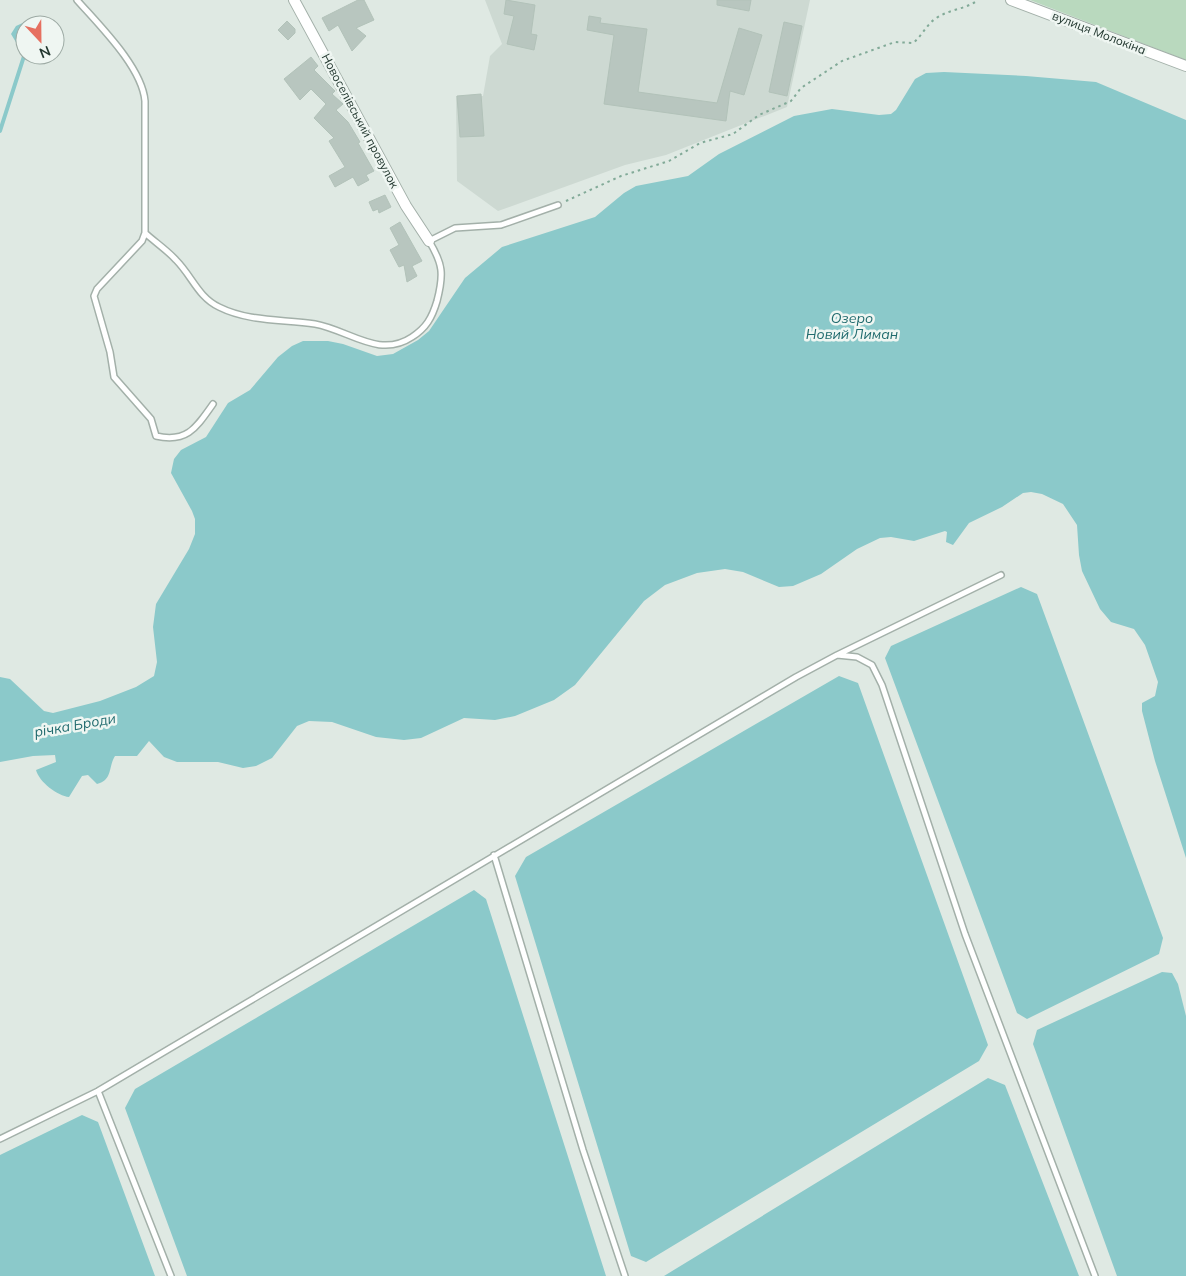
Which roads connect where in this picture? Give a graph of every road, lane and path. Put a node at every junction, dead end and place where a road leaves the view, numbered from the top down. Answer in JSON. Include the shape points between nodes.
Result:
{"nodes":[{"id":1,"x":77,"y":0,"type":"edge"},
{"id":2,"x":978,"y":0,"type":"edge"},
{"id":3,"x":1012,"y":0,"type":"edge"},
{"id":4,"x":298,"y":1,"type":"edge"},
{"id":5,"x":1186,"y":66,"type":"edge"},
{"id":6,"x":558,"y":205,"type":"joint"},
{"id":7,"x":145,"y":233,"type":"junction"},
{"id":8,"x":429,"y":240,"type":"junction"},
{"id":9,"x":213,"y":404,"type":"dead end"},
{"id":10,"x":1001,"y":575,"type":"dead end"},
{"id":11,"x":837,"y":655,"type":"junction"},
{"id":12,"x":494,"y":855,"type":"junction"},
{"id":13,"x":98,"y":1091,"type":"junction"},
{"id":14,"x":0,"y":1139,"type":"edge"},
{"id":15,"x":171,"y":1276,"type":"edge"},
{"id":16,"x":626,"y":1276,"type":"edge"},
{"id":17,"x":1095,"y":1276,"type":"edge"}],
"edges":[{"from":1,"to":7,"type":"lane","via":[[112,41],[143,89]]},
{"from":2,"to":6,"type":"path","via":[[966,8],[937,17],[913,43],[895,42],[838,63],[801,88],[791,101],[759,115],[733,134],[700,142],[669,161],[621,176]]},
{"from":3,"to":5,"type":"street","name":"вулиця Молокіна"},
{"from":4,"to":8,"type":"street","name":"Новоселівський провулок","via":[[406,206]]},
{"from":6,"to":8,"type":"lane","via":[[500,224],[455,228]]},
{"from":7,"to":8,"type":"lane","via":[[177,261],[204,297],[221,308],[255,318],[324,326],[366,343],[384,346],[407,341],[429,323],[442,271],[440,259]]},
{"from":7,"to":9,"type":"lane","via":[[139,246],[94,296],[114,378],[151,419],[156,436],[180,437],[199,423]]},
{"from":10,"to":11,"type":"lane"},
{"from":11,"to":12,"type":"lane"},
{"from":11,"to":17,"type":"lane","via":[[857,657],[872,665],[882,685],[965,934]]},
{"from":12,"to":13,"type":"lane"},
{"from":12,"to":16,"type":"lane","via":[[583,1150]]},
{"from":13,"to":14,"type":"lane"},
{"from":13,"to":15,"type":"lane"}]}
